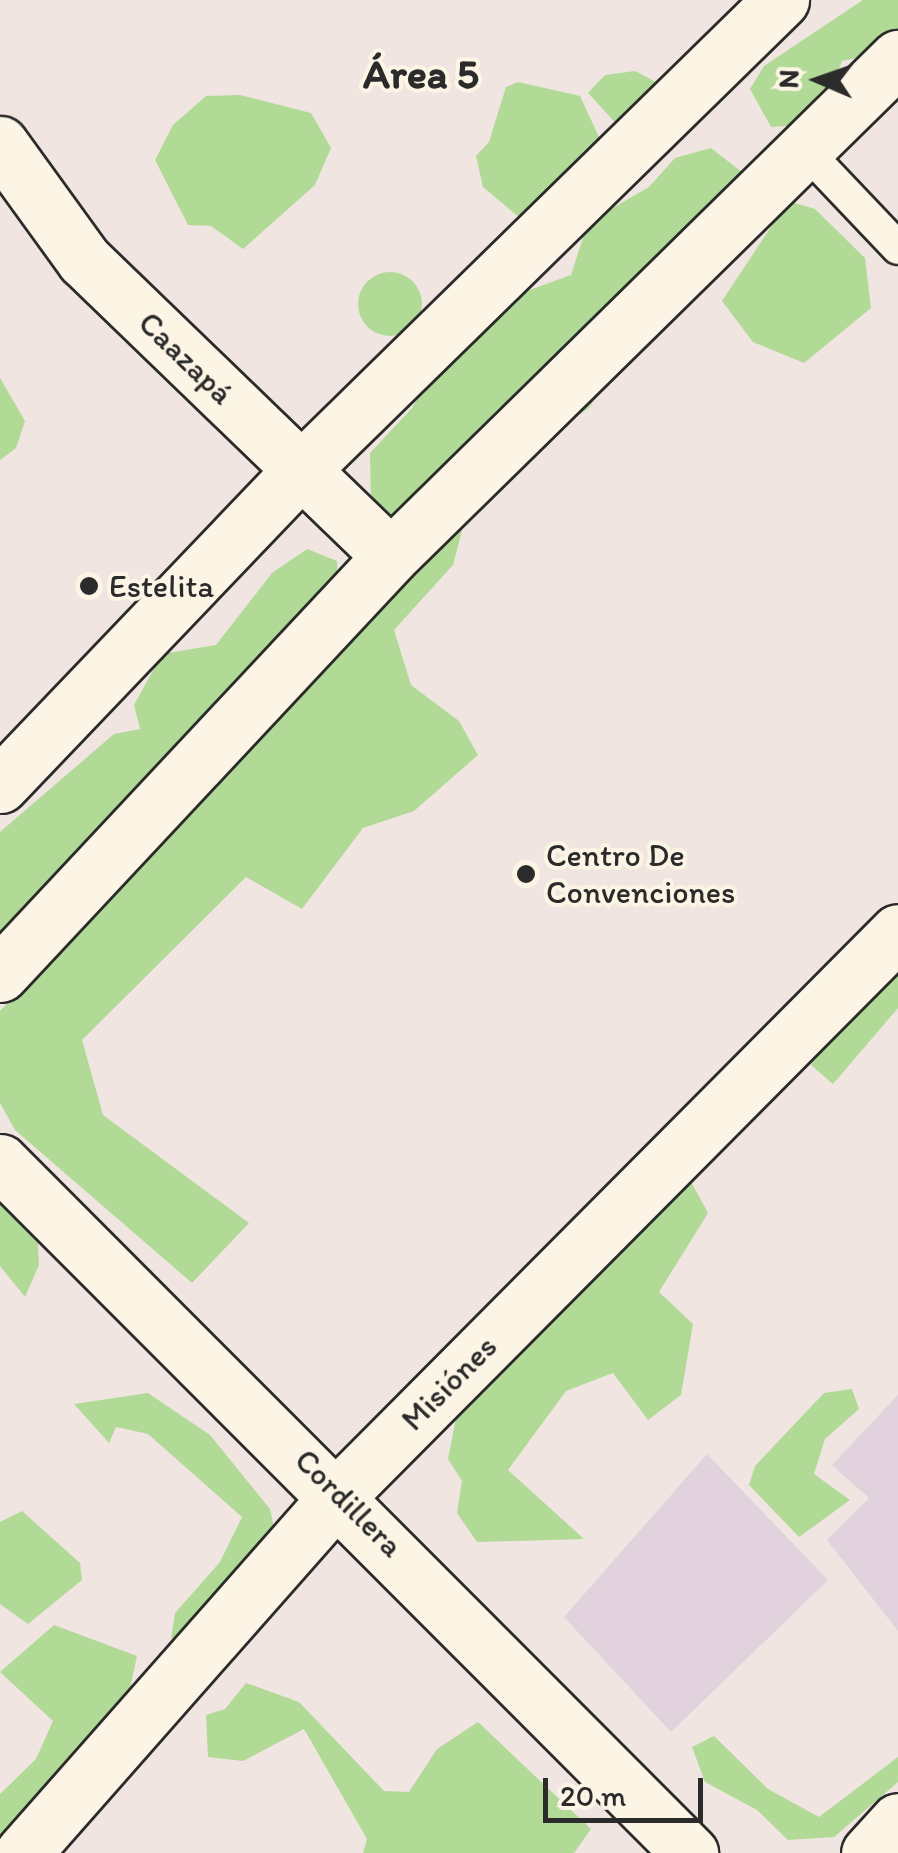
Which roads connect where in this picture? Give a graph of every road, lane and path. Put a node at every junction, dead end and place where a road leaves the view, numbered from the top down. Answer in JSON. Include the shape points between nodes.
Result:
{"nodes":[{"id":1,"x":782,"y":0,"type":"edge"},
{"id":2,"x":898,"y":58,"type":"edge"},
{"id":3,"x":0,"y":144,"type":"edge"},
{"id":4,"x":805,"y":150,"type":"junction"},
{"id":5,"x":895,"y":238,"type":"edge"},
{"id":6,"x":301,"y":470,"type":"junction"},
{"id":7,"x":391,"y":556,"type":"junction"},
{"id":8,"x":0,"y":785,"type":"edge"},
{"id":9,"x":898,"y":932,"type":"edge"},
{"id":10,"x":0,"y":974,"type":"edge"},
{"id":11,"x":0,"y":1162,"type":"edge"},
{"id":12,"x":340,"y":1493,"type":"junction"},
{"id":13,"x":898,"y":1822,"type":"edge"},
{"id":14,"x":23,"y":1853,"type":"edge"},
{"id":15,"x":690,"y":1853,"type":"edge"},
{"id":16,"x":869,"y":1853,"type":"edge"}],
"edges":[{"from":1,"to":6,"type":"street"},
{"from":2,"to":4,"type":"street"},
{"from":3,"to":6,"type":"street","name":"Caazapá","via":[[84,260]]},
{"from":4,"to":5,"type":"lane"},
{"from":4,"to":7,"type":"street"},
{"from":6,"to":7,"type":"street","name":"Caazapá"},
{"from":6,"to":8,"type":"street"},
{"from":7,"to":10,"type":"street"},
{"from":9,"to":12,"type":"street","name":"Misiónes"},
{"from":11,"to":12,"type":"street","name":"Cordillera"},
{"from":12,"to":14,"type":"street","name":"Misiónes"},
{"from":12,"to":15,"type":"street","name":"Cordillera"},
{"from":13,"to":16,"type":"street"}]}
